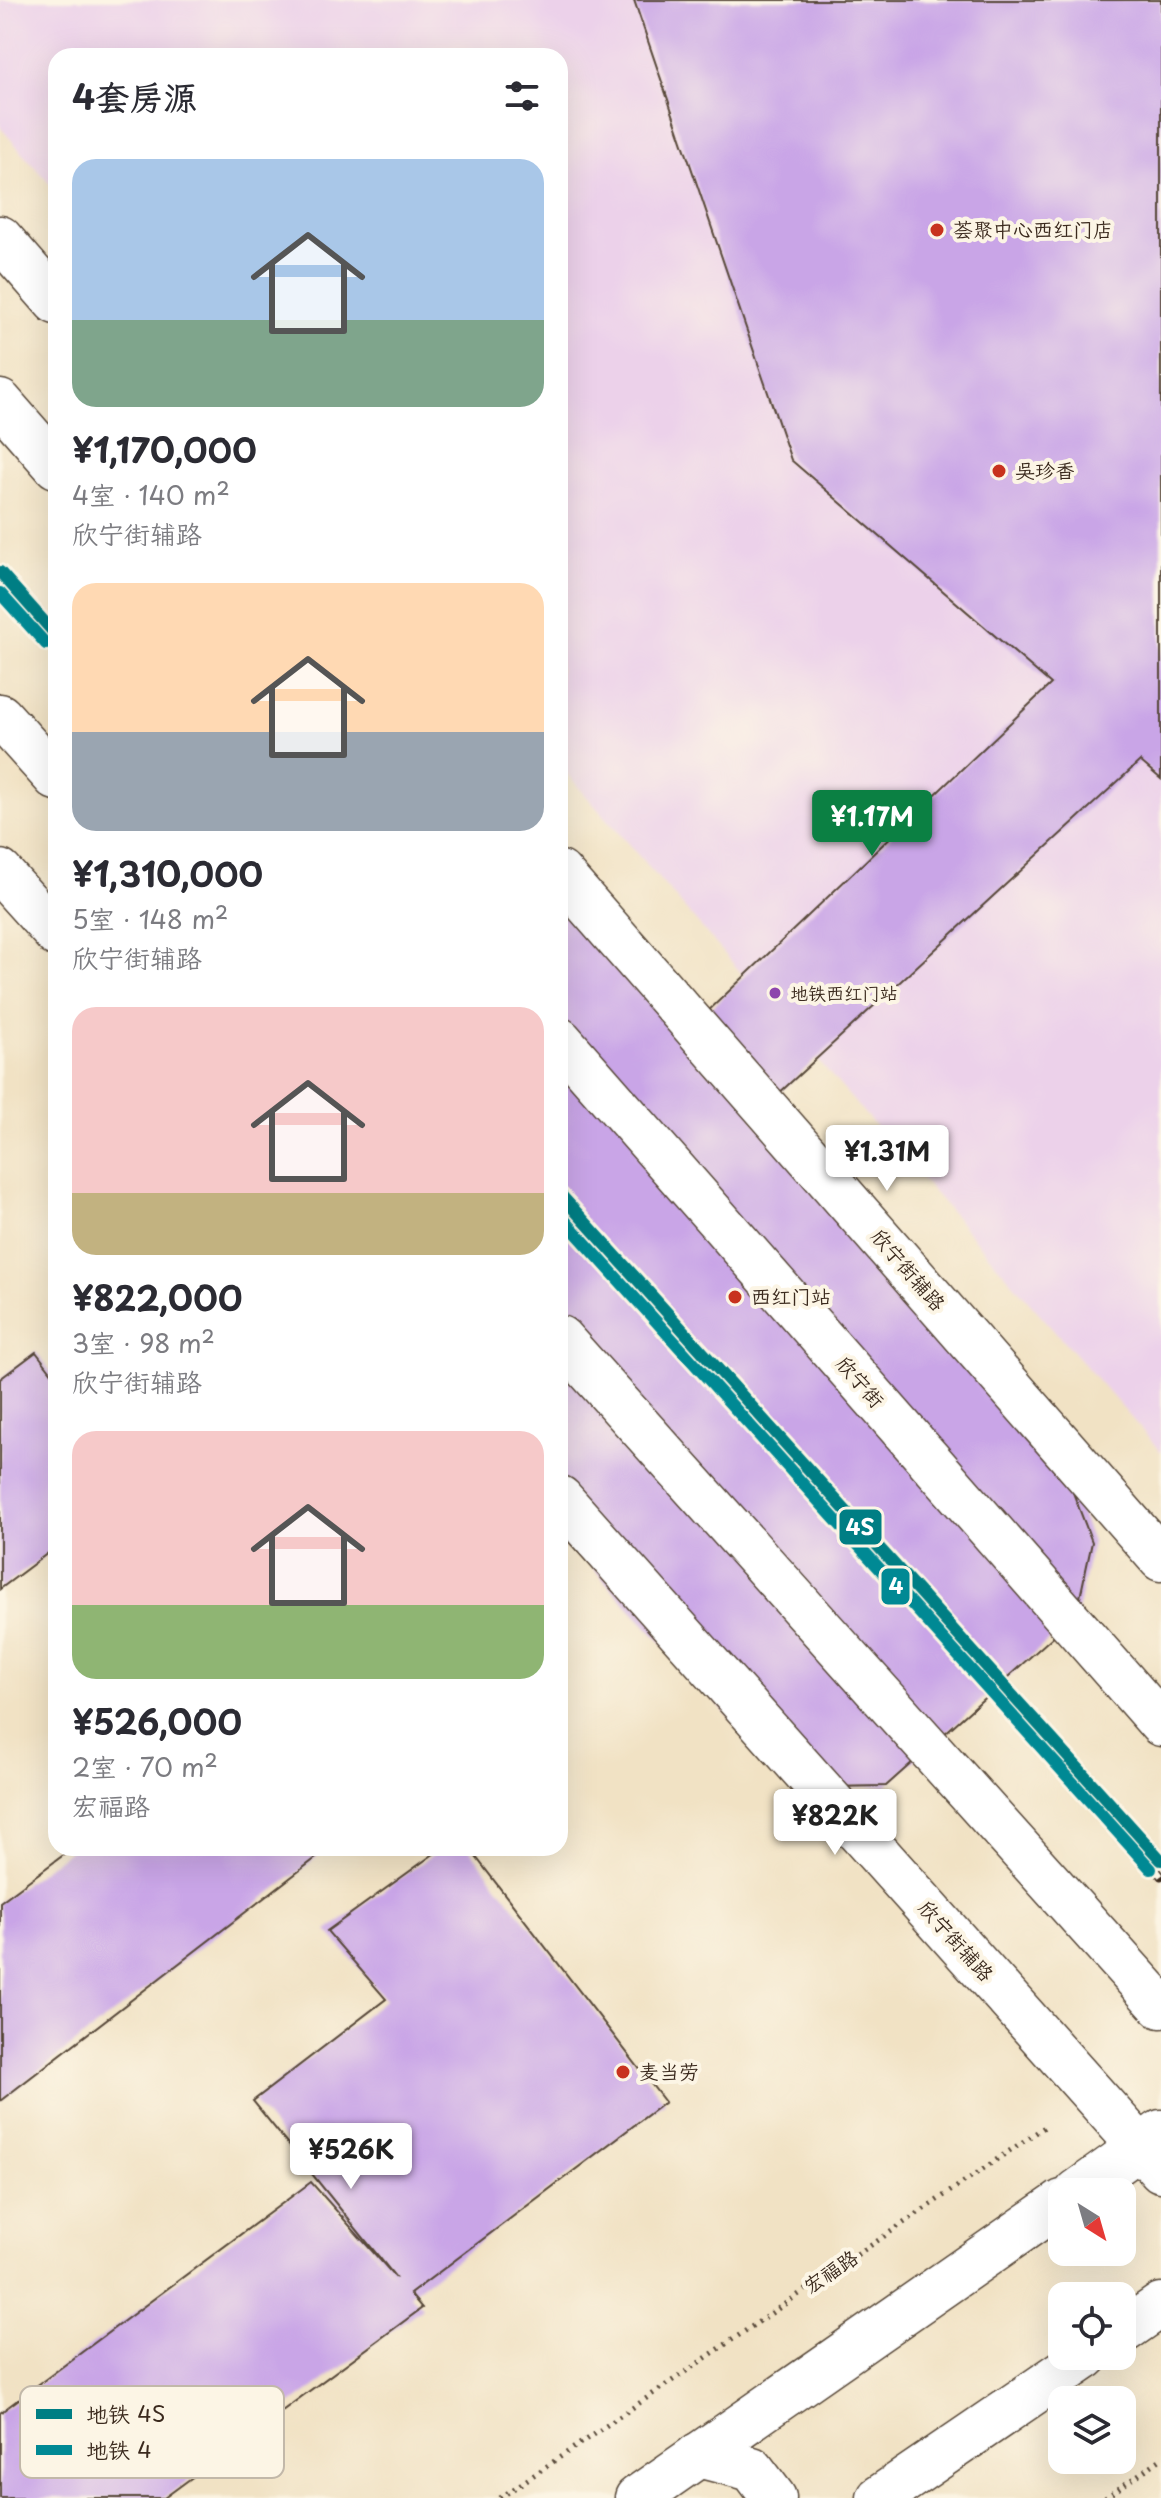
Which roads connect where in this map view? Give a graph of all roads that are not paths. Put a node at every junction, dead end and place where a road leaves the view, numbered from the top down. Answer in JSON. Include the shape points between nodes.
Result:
{"nodes":[{"id":1,"x":0,"y":238,"type":"edge"},
{"id":2,"x":48,"y":293,"type":"edge"},
{"id":3,"x":0,"y":402,"type":"edge"},
{"id":4,"x":48,"y":457,"type":"edge"},
{"id":5,"x":0,"y":716,"type":"edge"},
{"id":6,"x":48,"y":769,"type":"edge"},
{"id":7,"x":0,"y":872,"type":"edge"},
{"id":8,"x":568,"y":882,"type":"edge"},
{"id":9,"x":48,"y":925,"type":"edge"},
{"id":10,"x":568,"y":1049,"type":"edge"},
{"id":11,"x":568,"y":1347,"type":"edge"},
{"id":12,"x":568,"y":1507,"type":"edge"},
{"id":13,"x":1161,"y":1559,"type":"edge"},
{"id":14,"x":1161,"y":1724,"type":"edge"},
{"id":15,"x":1161,"y":2006,"type":"edge"},
{"id":16,"x":1154,"y":2150,"type":"edge"},
{"id":17,"x":1103,"y":2178,"type":"edge"},
{"id":18,"x":1048,"y":2212,"type":"edge"},
{"id":19,"x":1161,"y":2305,"type":"edge"},
{"id":20,"x":1136,"y":2322,"type":"edge"},
{"id":21,"x":1066,"y":2370,"type":"edge"},
{"id":22,"x":698,"y":2455,"type":"junction"},
{"id":23,"x":637,"y":2498,"type":"edge"},
{"id":24,"x":774,"y":2498,"type":"edge"},
{"id":25,"x":879,"y":2498,"type":"edge"}],
"edges":[{"from":1,"to":2,"type":"main road"},
{"from":3,"to":4,"type":"main road"},
{"from":5,"to":6,"type":"main road"},
{"from":7,"to":9,"type":"main road"},
{"from":8,"to":13,"type":"main road","name":"欣宁街辅路"},
{"from":10,"to":14,"type":"main road","name":"欣宁街"},
{"from":11,"to":15,"type":"main road"},
{"from":12,"to":16,"type":"main road","name":"欣宁街辅路","via":[[1093,2094]]},
{"from":16,"to":17,"type":"main road"},
{"from":18,"to":22,"type":"main road"},
{"from":19,"to":20,"type":"main road"},
{"from":21,"to":25,"type":"main road"},
{"from":22,"to":23,"type":"main road"},
{"from":22,"to":24,"type":"main road","via":[[752,2469]]}]}
